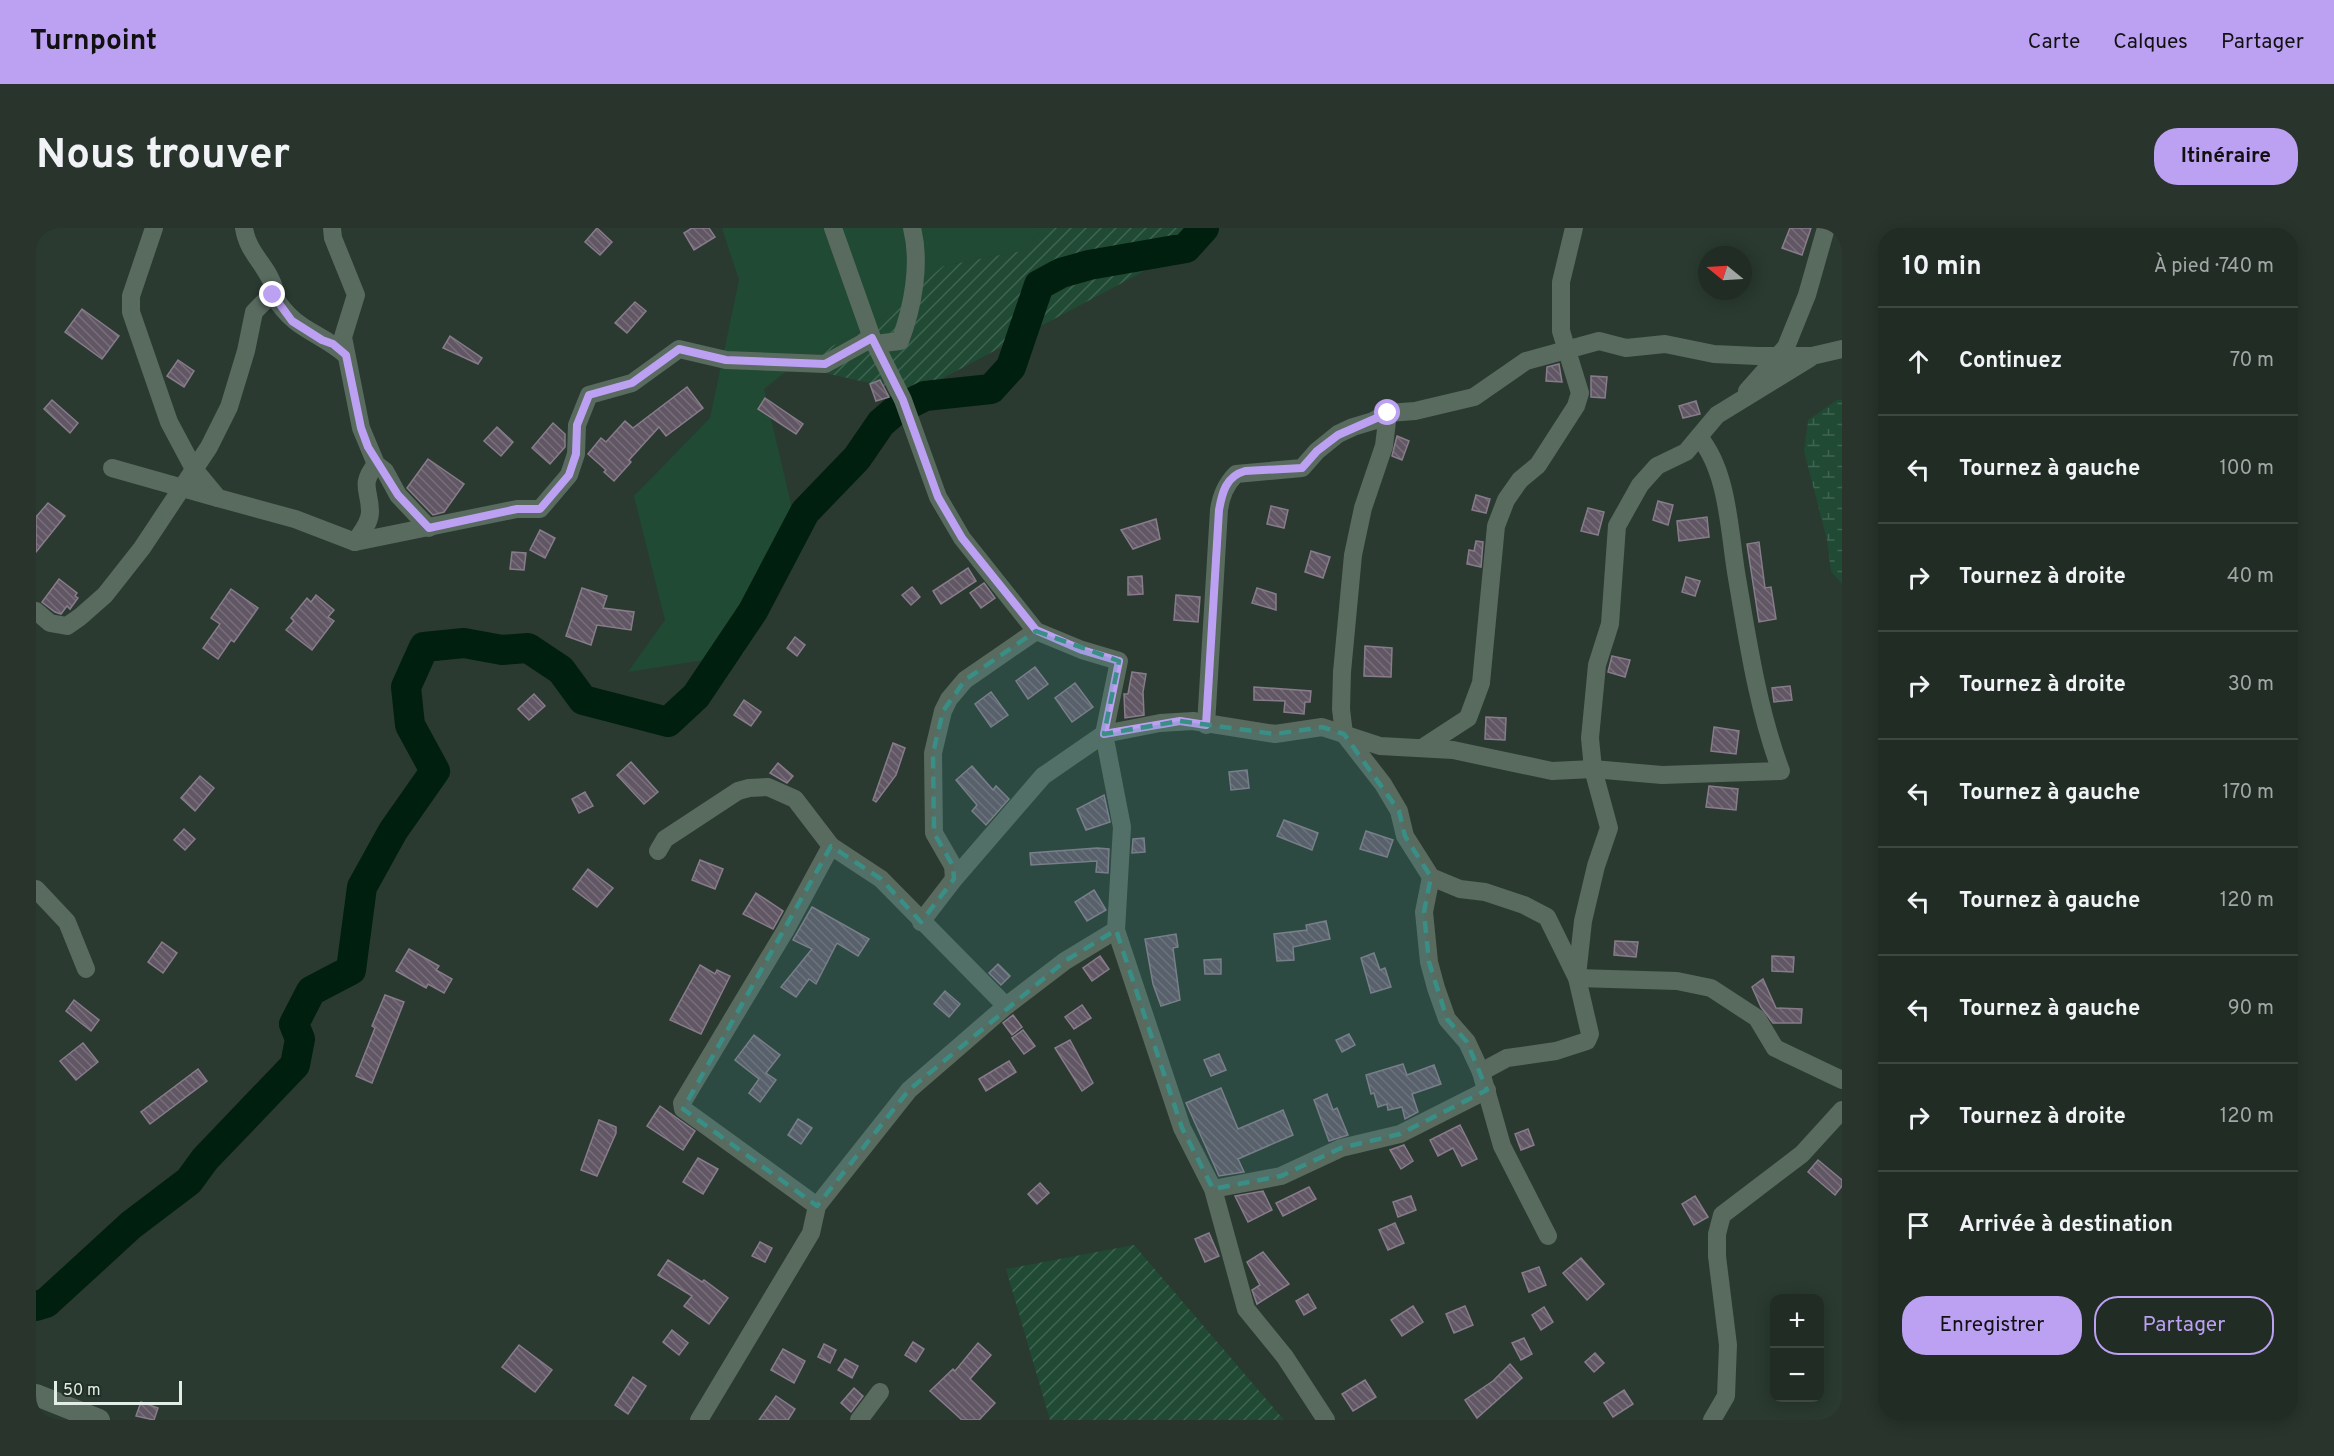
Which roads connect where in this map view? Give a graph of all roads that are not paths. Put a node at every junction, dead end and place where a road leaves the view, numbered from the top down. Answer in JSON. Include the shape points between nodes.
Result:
{"nodes":[{"id":1,"x":154,"y":228,"type":"edge"},
{"id":2,"x":244,"y":228,"type":"edge"},
{"id":3,"x":332,"y":228,"type":"edge"},
{"id":4,"x":833,"y":228,"type":"edge"},
{"id":5,"x":912,"y":228,"type":"edge"},
{"id":6,"x":1574,"y":228,"type":"edge"},
{"id":7,"x":1826,"y":228,"type":"edge"},
{"id":8,"x":273,"y":295,"type":"junction"},
{"id":9,"x":874,"y":341,"type":"junction"},
{"id":10,"x":1842,"y":349,"type":"edge"},
{"id":11,"x":1568,"y":350,"type":"junction"},
{"id":12,"x":346,"y":355,"type":"junction"},
{"id":13,"x":1812,"y":356,"type":"junction"},
{"id":14,"x":1777,"y":357,"type":"junction"},
{"id":15,"x":1740,"y":399,"type":"junction"},
{"id":16,"x":1388,"y":413,"type":"junction"},
{"id":17,"x":1699,"y":437,"type":"junction"},
{"id":18,"x":376,"y":464,"type":"junction"},
{"id":19,"x":112,"y":468,"type":"dead end"},
{"id":20,"x":194,"y":469,"type":"junction"},
{"id":21,"x":180,"y":488,"type":"junction"},
{"id":22,"x":218,"y":498,"type":"junction"},
{"id":23,"x":429,"y":528,"type":"junction"},
{"id":24,"x":355,"y":542,"type":"junction"},
{"id":25,"x":36,"y":611,"type":"edge"},
{"id":26,"x":1036,"y":630,"type":"junction"},
{"id":27,"x":1206,"y":725,"type":"junction"},
{"id":28,"x":1104,"y":734,"type":"junction"},
{"id":29,"x":1344,"y":734,"type":"junction"},
{"id":30,"x":1422,"y":748,"type":"junction"},
{"id":31,"x":1593,"y":769,"type":"junction"},
{"id":32,"x":831,"y":846,"type":"junction"},
{"id":33,"x":658,"y":851,"type":"dead end"},
{"id":34,"x":1431,"y":877,"type":"junction"},
{"id":35,"x":954,"y":879,"type":"junction"},
{"id":36,"x":36,"y":889,"type":"edge"},
{"id":37,"x":921,"y":922,"type":"junction"},
{"id":38,"x":1116,"y":930,"type":"junction"},
{"id":39,"x":86,"y":969,"type":"dead end"},
{"id":40,"x":1577,"y":978,"type":"junction"},
{"id":41,"x":1006,"y":1006,"type":"junction"},
{"id":42,"x":1481,"y":1072,"type":"junction"},
{"id":43,"x":1842,"y":1080,"type":"edge"},
{"id":44,"x":1486,"y":1090,"type":"junction"},
{"id":45,"x":1842,"y":1110,"type":"edge"},
{"id":46,"x":1213,"y":1189,"type":"junction"},
{"id":47,"x":817,"y":1206,"type":"junction"},
{"id":48,"x":1548,"y":1236,"type":"dead end"},
{"id":49,"x":880,"y":1392,"type":"dead end"},
{"id":50,"x":36,"y":1395,"type":"edge"},
{"id":51,"x":99,"y":1420,"type":"edge"},
{"id":52,"x":699,"y":1420,"type":"edge"},
{"id":53,"x":859,"y":1420,"type":"edge"},
{"id":54,"x":1326,"y":1420,"type":"edge"},
{"id":55,"x":1712,"y":1420,"type":"edge"}],
"edges":[{"from":1,"to":20,"type":"street","via":[[131,296],[131,312],[169,422]]},
{"from":2,"to":8,"type":"street","via":[[248,247],[263,266],[274,288]]},
{"from":3,"to":12,"type":"street","via":[[356,295],[342,337]]},
{"from":4,"to":9,"type":"street"},
{"from":5,"to":9,"type":"street","via":[[915,268],[907,322],[900,341]]},
{"from":6,"to":11,"type":"street","via":[[1561,282],[1561,331]]},
{"from":7,"to":14,"type":"street","via":[[1807,295],[1786,347]]},
{"from":8,"to":12,"type":"street","via":[[292,321]]},
{"from":8,"to":20,"type":"street","via":[[254,312],[229,407]]},
{"from":9,"to":23,"type":"street","via":[[825,364],[726,360],[679,349],[632,383],[589,395],[577,425],[576,454],[569,475],[540,509],[517,509]]},
{"from":9,"to":26,"type":"street","via":[[905,407],[938,497],[956,528]]},
{"from":10,"to":13,"type":"street"},
{"from":11,"to":14,"type":"street","via":[[1599,341],[1626,348],[1665,344],[1714,354]]},
{"from":11,"to":16,"type":"street","via":[[1526,362],[1474,398]]},
{"from":11,"to":30,"type":"street","via":[[1580,393],[1576,406],[1538,465],[1520,480],[1506,500],[1496,526],[1480,683],[1468,718]]},
{"from":12,"to":18,"type":"street","via":[[361,428]]},
{"from":13,"to":14,"type":"street"},
{"from":13,"to":15,"type":"street"},
{"from":14,"to":15,"type":"street"},
{"from":15,"to":17,"type":"street","via":[[1711,420]]},
{"from":16,"to":27,"type":"street","via":[[1338,435],[1302,468],[1245,471],[1228,482],[1219,510]]},
{"from":16,"to":29,"type":"street","via":[[1384,446],[1362,508],[1353,555],[1342,672]]},
{"from":17,"to":31,"type":"street","via":[[1686,452],[1657,466],[1640,484],[1617,526],[1610,624],[1597,665],[1590,738]]},
{"from":17,"to":31,"type":"street","via":[[1709,449],[1722,487],[1768,737],[1781,771],[1662,775]]},
{"from":18,"to":23,"type":"street"},
{"from":18,"to":24,"type":"street","via":[[365,482],[369,520]]},
{"from":19,"to":21,"type":"street"},
{"from":20,"to":21,"type":"street"},
{"from":20,"to":22,"type":"street"},
{"from":21,"to":22,"type":"street"},
{"from":21,"to":25,"type":"street","via":[[142,548],[105,595],[80,617],[67,626],[50,623]]},
{"from":22,"to":24,"type":"street","via":[[295,519]]},
{"from":23,"to":24,"type":"street"},
{"from":26,"to":28,"type":"street","via":[[1119,661]]},
{"from":26,"to":35,"type":"street","via":[[965,680],[944,711],[933,753],[934,833],[953,866]]},
{"from":27,"to":28,"type":"street","via":[[1170,722]]},
{"from":27,"to":29,"type":"street","via":[[1275,734],[1322,727]]},
{"from":28,"to":35,"type":"street","via":[[1043,776]]},
{"from":28,"to":38,"type":"street","via":[[1122,827]]},
{"from":29,"to":30,"type":"street","via":[[1380,746]]},
{"from":29,"to":34,"type":"street","via":[[1383,784],[1399,811],[1405,836]]},
{"from":30,"to":31,"type":"street","via":[[1484,755],[1552,771]]},
{"from":31,"to":40,"type":"street","via":[[1609,828],[1582,921]]},
{"from":32,"to":33,"type":"street","via":[[795,799],[768,787],[738,791],[665,839]]},
{"from":32,"to":37,"type":"street","via":[[881,879]]},
{"from":32,"to":47,"type":"street","via":[[682,1103],[692,1116]]},
{"from":34,"to":40,"type":"street","via":[[1460,889],[1485,892],[1524,905],[1547,917]]},
{"from":34,"to":42,"type":"street","via":[[1424,912],[1429,962],[1447,1019],[1467,1042]]},
{"from":35,"to":37,"type":"street"},
{"from":36,"to":39,"type":"street","via":[[67,922]]},
{"from":37,"to":41,"type":"street"},
{"from":38,"to":41,"type":"street","via":[[1065,961]]},
{"from":38,"to":46,"type":"street","via":[[1182,1128]]},
{"from":40,"to":42,"type":"street","via":[[1590,1034],[1587,1041],[1556,1051],[1507,1058]]},
{"from":40,"to":43,"type":"street","via":[[1677,981],[1712,988],[1757,1018],[1775,1048]]},
{"from":41,"to":47,"type":"street","via":[[909,1090]]},
{"from":42,"to":44,"type":"street"},
{"from":44,"to":46,"type":"street","via":[[1400,1134],[1341,1148],[1281,1176]]},
{"from":44,"to":48,"type":"street","via":[[1503,1146]]},
{"from":45,"to":55,"type":"street","via":[[1802,1154],[1722,1215],[1717,1256],[1728,1346],[1726,1396]]},
{"from":46,"to":54,"type":"street","via":[[1246,1309],[1285,1357]]},
{"from":47,"to":52,"type":"street","via":[[811,1233]]},
{"from":49,"to":53,"type":"street"},
{"from":50,"to":51,"type":"street"}]}
